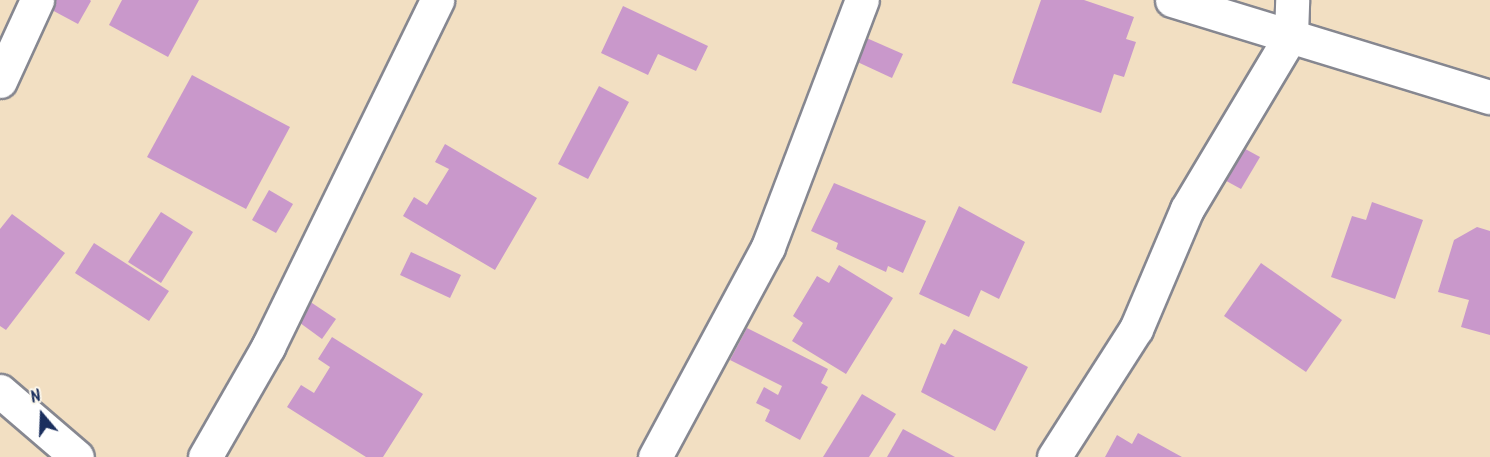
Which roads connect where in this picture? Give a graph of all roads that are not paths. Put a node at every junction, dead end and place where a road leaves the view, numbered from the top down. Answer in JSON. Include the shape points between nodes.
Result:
{"nodes":[{"id":1,"x":37,"y":0,"type":"edge"},
{"id":2,"x":437,"y":0,"type":"edge"},
{"id":3,"x":862,"y":0,"type":"edge"},
{"id":4,"x":1172,"y":0,"type":"edge"},
{"id":5,"x":1292,"y":0,"type":"edge"},
{"id":6,"x":1291,"y":35,"type":"junction"},
{"id":7,"x":0,"y":81,"type":"edge"},
{"id":8,"x":1490,"y":97,"type":"edge"},
{"id":9,"x":0,"y":391,"type":"edge"},
{"id":10,"x":77,"y":457,"type":"edge"},
{"id":11,"x":205,"y":457,"type":"edge"},
{"id":12,"x":655,"y":457,"type":"edge"},
{"id":13,"x":1054,"y":457,"type":"edge"}],
"edges":[{"from":1,"to":7,"type":"street"},
{"from":2,"to":11,"type":"street","via":[[268,347]]},
{"from":3,"to":12,"type":"street","via":[[768,247]]},
{"from":4,"to":6,"type":"street"},
{"from":5,"to":6,"type":"street"},
{"from":6,"to":8,"type":"street"},
{"from":6,"to":13,"type":"street","via":[[1186,209],[1136,329]]},
{"from":9,"to":10,"type":"street"}]}
